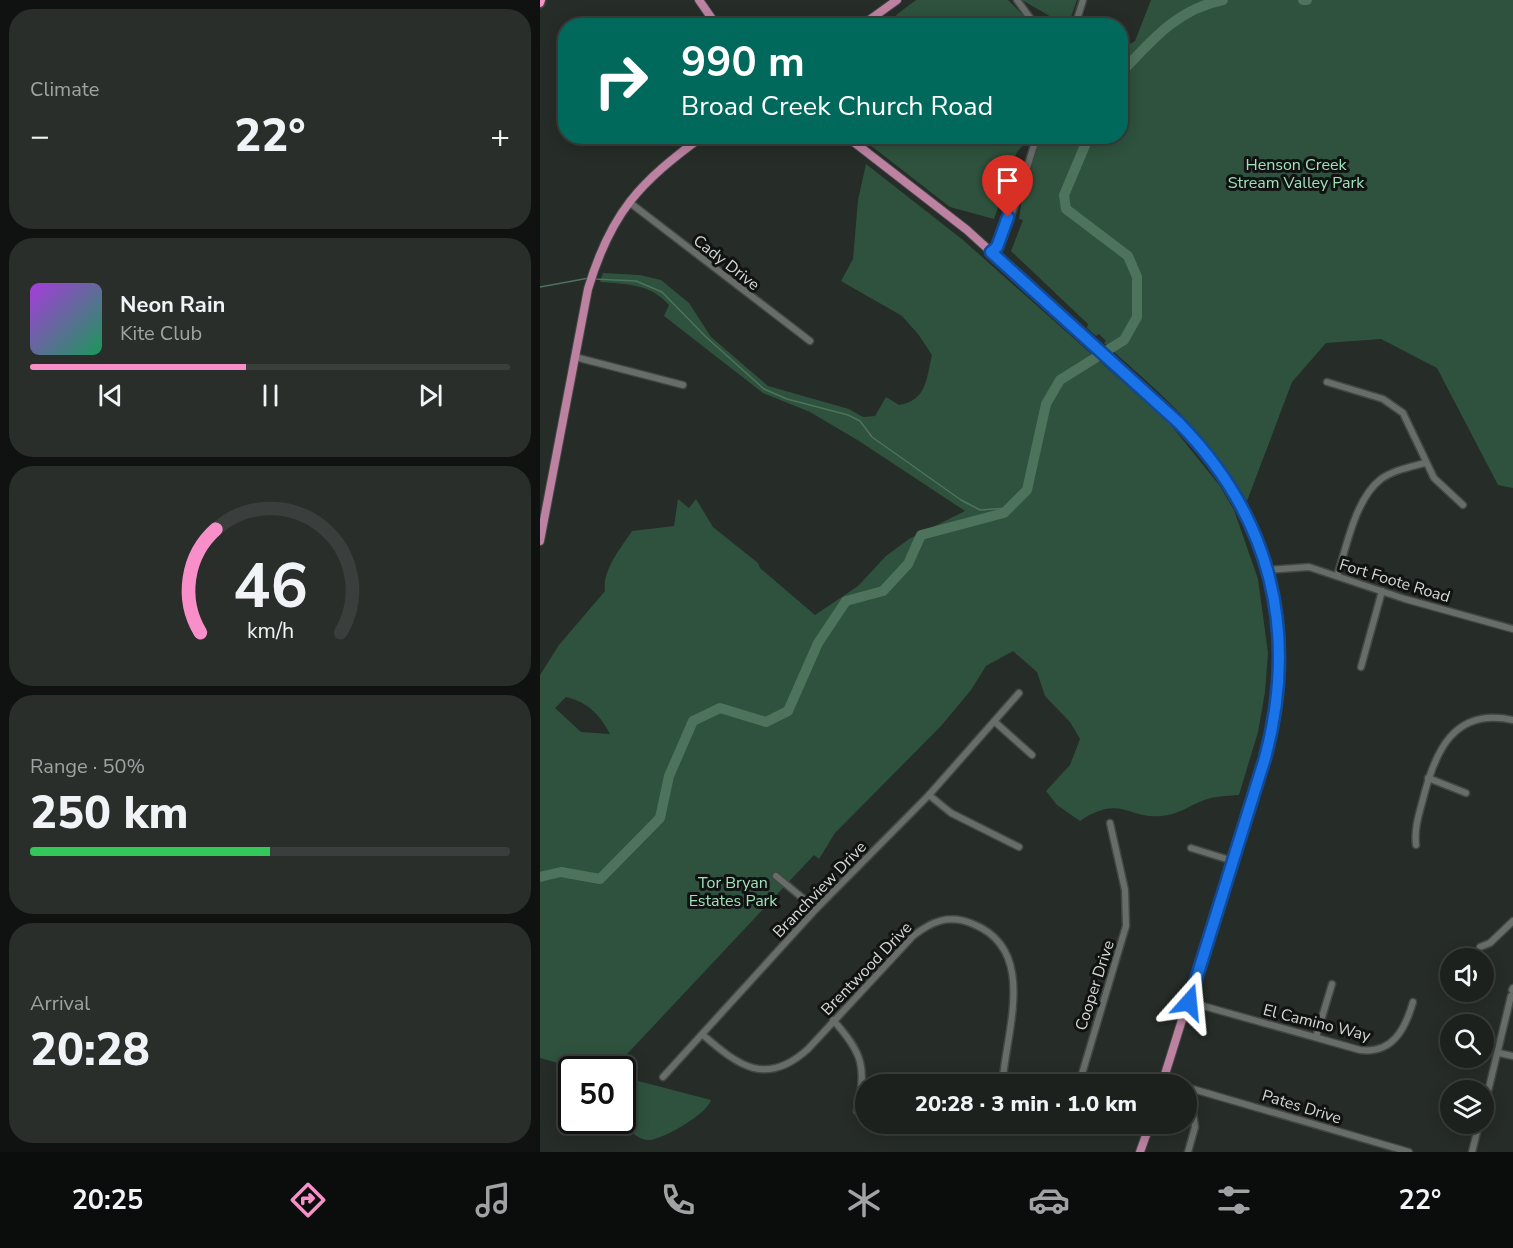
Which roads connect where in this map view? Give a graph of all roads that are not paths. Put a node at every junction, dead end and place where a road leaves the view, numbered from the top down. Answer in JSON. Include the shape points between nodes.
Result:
{"nodes":[{"id":1,"x":699,"y":0,"type":"edge"},
{"id":2,"x":897,"y":0,"type":"edge"},
{"id":3,"x":1017,"y":0,"type":"edge"},
{"id":4,"x":1083,"y":0,"type":"edge"},
{"id":5,"x":711,"y":18,"type":"edge"},
{"id":6,"x":872,"y":18,"type":"edge"},
{"id":7,"x":1030,"y":18,"type":"edge"},
{"id":8,"x":1077,"y":18,"type":"edge"},
{"id":9,"x":693,"y":144,"type":"edge"},
{"id":10,"x":857,"y":144,"type":"edge"},
{"id":11,"x":1033,"y":144,"type":"edge"},
{"id":12,"x":629,"y":202,"type":"junction"},
{"id":13,"x":991,"y":252,"type":"junction"},
{"id":14,"x":810,"y":341,"type":"dead end"},
{"id":15,"x":575,"y":357,"type":"junction"},
{"id":16,"x":1327,"y":382,"type":"dead end"},
{"id":17,"x":683,"y":385,"type":"dead end"},
{"id":18,"x":1425,"y":463,"type":"junction"},
{"id":19,"x":1463,"y":505,"type":"dead end"},
{"id":20,"x":540,"y":540,"type":"edge"},
{"id":21,"x":1268,"y":570,"type":"junction"},
{"id":22,"x":1337,"y":576,"type":"junction"},
{"id":23,"x":1382,"y":591,"type":"junction"},
{"id":24,"x":1513,"y":629,"type":"edge"},
{"id":25,"x":1361,"y":668,"type":"dead end"},
{"id":26,"x":1019,"y":693,"type":"dead end"},
{"id":27,"x":1513,"y":720,"type":"edge"},
{"id":28,"x":995,"y":722,"type":"junction"},
{"id":29,"x":1032,"y":755,"type":"dead end"},
{"id":30,"x":1428,"y":778,"type":"junction"},
{"id":31,"x":1466,"y":793,"type":"dead end"},
{"id":32,"x":929,"y":795,"type":"junction"},
{"id":33,"x":1110,"y":823,"type":"dead end"},
{"id":34,"x":1416,"y":845,"type":"dead end"},
{"id":35,"x":1019,"y":847,"type":"dead end"},
{"id":36,"x":1191,"y":848,"type":"dead end"},
{"id":37,"x":1233,"y":861,"type":"junction"},
{"id":38,"x":776,"y":876,"type":"dead end"},
{"id":39,"x":816,"y":909,"type":"junction"},
{"id":40,"x":1513,"y":921,"type":"edge"},
{"id":41,"x":1480,"y":947,"type":"dead end"},
{"id":42,"x":1332,"y":984,"type":"dead end"},
{"id":43,"x":1512,"y":991,"type":"edge"},
{"id":44,"x":1189,"y":1002,"type":"junction"},
{"id":45,"x":1413,"y":1002,"type":"dead end"},
{"id":46,"x":833,"y":1020,"type":"junction"},
{"id":47,"x":703,"y":1035,"type":"junction"},
{"id":48,"x":1316,"y":1037,"type":"junction"},
{"id":49,"x":1498,"y":1053,"type":"junction"},
{"id":50,"x":1513,"y":1056,"type":"edge"},
{"id":51,"x":863,"y":1074,"type":"edge"},
{"id":52,"x":1003,"y":1074,"type":"edge"},
{"id":53,"x":1082,"y":1074,"type":"edge"},
{"id":54,"x":1166,"y":1074,"type":"edge"},
{"id":55,"x":663,"y":1077,"type":"dead end"},
{"id":56,"x":1491,"y":1080,"type":"edge"},
{"id":57,"x":1197,"y":1090,"type":"edge"},
{"id":58,"x":1146,"y":1134,"type":"edge"},
{"id":59,"x":1193,"y":1134,"type":"edge"},
{"id":60,"x":1476,"y":1134,"type":"edge"},
{"id":61,"x":1140,"y":1152,"type":"edge"},
{"id":62,"x":1188,"y":1152,"type":"edge"},
{"id":63,"x":1409,"y":1152,"type":"edge"},
{"id":64,"x":1472,"y":1152,"type":"edge"}],
"edges":[{"from":1,"to":5,"type":"main road"},
{"from":2,"to":6,"type":"main road"},
{"from":3,"to":7,"type":"street"},
{"from":4,"to":8,"type":"street"},
{"from":9,"to":12,"type":"main road","via":[[652,175]]},
{"from":10,"to":13,"type":"main road"},
{"from":11,"to":13,"type":"street","via":[[1003,231]]},
{"from":12,"to":14,"type":"street","name":"Cady Drive"},
{"from":12,"to":15,"type":"main road","via":[[606,237],[594,268]]},
{"from":13,"to":21,"type":"main road","via":[[1179,423],[1216,464],[1240,503]]},
{"from":15,"to":17,"type":"street"},
{"from":15,"to":20,"type":"main road"},
{"from":16,"to":18,"type":"street","via":[[1383,399],[1403,413]]},
{"from":18,"to":19,"type":"street","via":[[1434,478]]},
{"from":18,"to":22,"type":"street","via":[[1380,480],[1363,501]]},
{"from":21,"to":22,"type":"street","name":"Fort Foote Road","via":[[1298,566]]},
{"from":21,"to":37,"type":"main road","via":[[1279,639],[1279,691],[1265,758]]},
{"from":22,"to":23,"type":"street","name":"Fort Foote Road"},
{"from":23,"to":24,"type":"street","name":"Fort Foote Road"},
{"from":23,"to":25,"type":"street"},
{"from":26,"to":28,"type":"street","name":"Branchview Drive"},
{"from":27,"to":30,"type":"street","via":[[1481,720],[1459,730],[1441,746]]},
{"from":28,"to":29,"type":"street"},
{"from":28,"to":32,"type":"street","name":"Branchview Drive"},
{"from":30,"to":31,"type":"street"},
{"from":30,"to":34,"type":"street","via":[[1416,826]]},
{"from":32,"to":35,"type":"street","via":[[951,813]]},
{"from":32,"to":39,"type":"street","name":"Branchview Drive"},
{"from":33,"to":53,"type":"street","name":"Cooper Drive","via":[[1125,890],[1126,926]]},
{"from":36,"to":37,"type":"street"},
{"from":37,"to":44,"type":"main road"},
{"from":38,"to":39,"type":"street"},
{"from":39,"to":47,"type":"street","name":"Branchview Drive"},
{"from":40,"to":41,"type":"street","via":[[1490,943]]},
{"from":42,"to":48,"type":"street"},
{"from":43,"to":49,"type":"street"},
{"from":44,"to":48,"type":"street","name":"El Camino Way"},
{"from":44,"to":54,"type":"main road"},
{"from":45,"to":48,"type":"street","name":"El Camino Way","via":[[1401,1031],[1389,1046],[1381,1049],[1360,1050]]},
{"from":46,"to":47,"type":"street","name":"Brentwood Drive","via":[[798,1059],[772,1070],[741,1065]]},
{"from":46,"to":51,"type":"street","via":[[861,1057]]},
{"from":46,"to":52,"type":"street","name":"Brentwood Drive","via":[[925,927],[944,919],[965,921],[996,938],[1014,973]]},
{"from":47,"to":55,"type":"street","name":"Branchview Drive"},
{"from":49,"to":50,"type":"street"},
{"from":49,"to":56,"type":"street"},
{"from":57,"to":63,"type":"street","name":"Pates Drive"},
{"from":58,"to":61,"type":"main road"},
{"from":59,"to":62,"type":"street"},
{"from":60,"to":64,"type":"street"}]}
